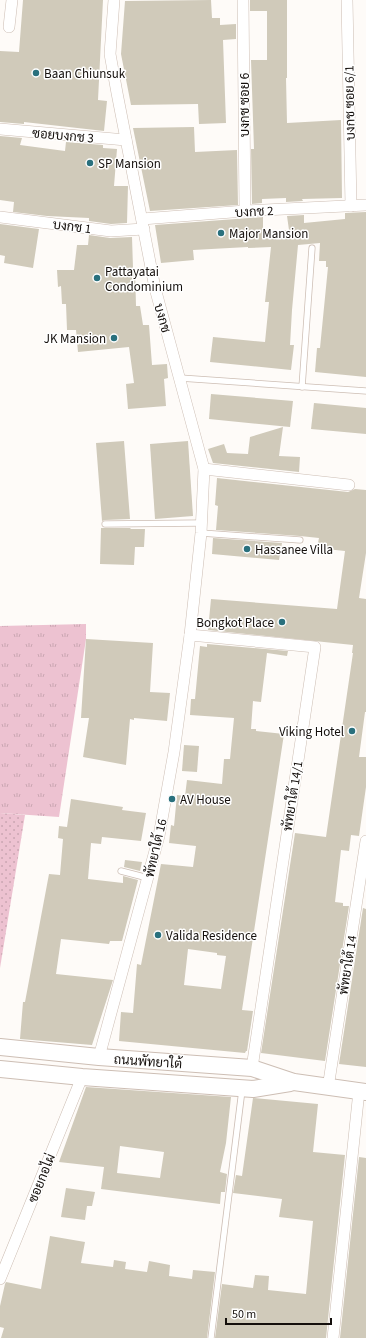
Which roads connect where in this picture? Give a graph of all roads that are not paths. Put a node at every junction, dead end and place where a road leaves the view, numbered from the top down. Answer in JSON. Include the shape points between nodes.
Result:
{"nodes":[{"id":1,"x":12,"y":0,"type":"edge"},
{"id":2,"x":114,"y":0,"type":"edge"},
{"id":3,"x":244,"y":0,"type":"edge"},
{"id":4,"x":347,"y":0,"type":"edge"},
{"id":5,"x":9,"y":28,"type":"dead end"},
{"id":6,"x":0,"y":129,"type":"edge"},
{"id":7,"x":126,"y":140,"type":"junction"},
{"id":8,"x":366,"y":205,"type":"edge"},
{"id":9,"x":351,"y":206,"type":"junction"},
{"id":10,"x":245,"y":211,"type":"junction"},
{"id":11,"x":0,"y":218,"type":"edge"},
{"id":12,"x":143,"y":224,"type":"junction"},
{"id":13,"x":312,"y":248,"type":"dead end"},
{"id":14,"x":180,"y":378,"type":"junction"},
{"id":15,"x":302,"y":387,"type":"junction"},
{"id":16,"x":366,"y":391,"type":"edge"},
{"id":17,"x":204,"y":469,"type":"junction"},
{"id":18,"x":349,"y":485,"type":"dead end"},
{"id":19,"x":105,"y":524,"type":"dead end"},
{"id":20,"x":201,"y":528,"type":"junction"},
{"id":21,"x":300,"y":540,"type":"dead end"},
{"id":22,"x":190,"y":635,"type":"junction"},
{"id":23,"x":366,"y":841,"type":"edge"},
{"id":24,"x":121,"y":871,"type":"dead end"},
{"id":25,"x":149,"y":878,"type":"junction"},
{"id":26,"x":0,"y":1047,"type":"edge"},
{"id":27,"x":99,"y":1057,"type":"junction"},
{"id":28,"x":252,"y":1068,"type":"junction"},
{"id":29,"x":0,"y":1069,"type":"edge"},
{"id":30,"x":82,"y":1077,"type":"junction"},
{"id":31,"x":294,"y":1082,"type":"junction"},
{"id":32,"x":243,"y":1088,"type":"junction"},
{"id":33,"x":328,"y":1088,"type":"junction"},
{"id":34,"x":363,"y":1092,"type":"edge"},
{"id":35,"x":0,"y":1279,"type":"edge"},
{"id":36,"x":211,"y":1338,"type":"edge"},
{"id":37,"x":333,"y":1338,"type":"edge"}],
"edges":[{"from":1,"to":5,"type":"street"},
{"from":2,"to":7,"type":"street","name":"บงกช","via":[[110,54]]},
{"from":3,"to":10,"type":"street","name":"บงกช ซอย 6"},
{"from":4,"to":9,"type":"street","name":"บงกช ซอย 6/1"},
{"from":6,"to":7,"type":"street","name":"ซอยบงกช 3"},
{"from":7,"to":12,"type":"street","name":"บงกช"},
{"from":8,"to":9,"type":"street","name":"บงกช 2"},
{"from":9,"to":10,"type":"street","name":"บงกช 2"},
{"from":10,"to":12,"type":"street","name":"บงกช 2"},
{"from":11,"to":12,"type":"street","name":"บงกช 1","via":[[111,231]]},
{"from":12,"to":14,"type":"street","name":"บงกช","via":[[155,288]]},
{"from":13,"to":15,"type":"lane"},
{"from":14,"to":15,"type":"lane"},
{"from":14,"to":17,"type":"street","name":"บงกช"},
{"from":15,"to":16,"type":"lane"},
{"from":17,"to":18,"type":"street"},
{"from":17,"to":20,"type":"street","name":"บงกช"},
{"from":19,"to":20,"type":"lane"},
{"from":20,"to":21,"type":"lane"},
{"from":20,"to":22,"type":"street","name":"บงกช"},
{"from":22,"to":25,"type":"street","name":"พัทยาใต้ 16","via":[[174,752]]},
{"from":22,"to":28,"type":"street","name":"พัทยาใต้ 14/1","via":[[315,647]]},
{"from":23,"to":33,"type":"street","name":"พัทยาใต้ 14"},
{"from":24,"to":25,"type":"lane"},
{"from":25,"to":27,"type":"street","name":"พัทยาใต้ 16"},
{"from":26,"to":27,"type":"main road","name":"ถนนพัทยาใต้"},
{"from":27,"to":28,"type":"main road","name":"ถนนพัทยาใต้"},
{"from":28,"to":31,"type":"main road","name":"ถนนพัทยาใต้"},
{"from":29,"to":30,"type":"main road","name":"ถนนพัทยาใต้"},
{"from":30,"to":32,"type":"main road","name":"ถนนพัทยาใต้"},
{"from":30,"to":35,"type":"street","name":"ซอยกอไผ่"},
{"from":31,"to":32,"type":"main road","name":"ถนนพัทยาใต้","via":[[253,1089]]},
{"from":31,"to":33,"type":"main road","name":"ถนนพัทยาใต้"},
{"from":32,"to":36,"type":"lane"},
{"from":33,"to":34,"type":"main road","name":"ถนนพัทยาใต้"},
{"from":34,"to":37,"type":"street"}]}
